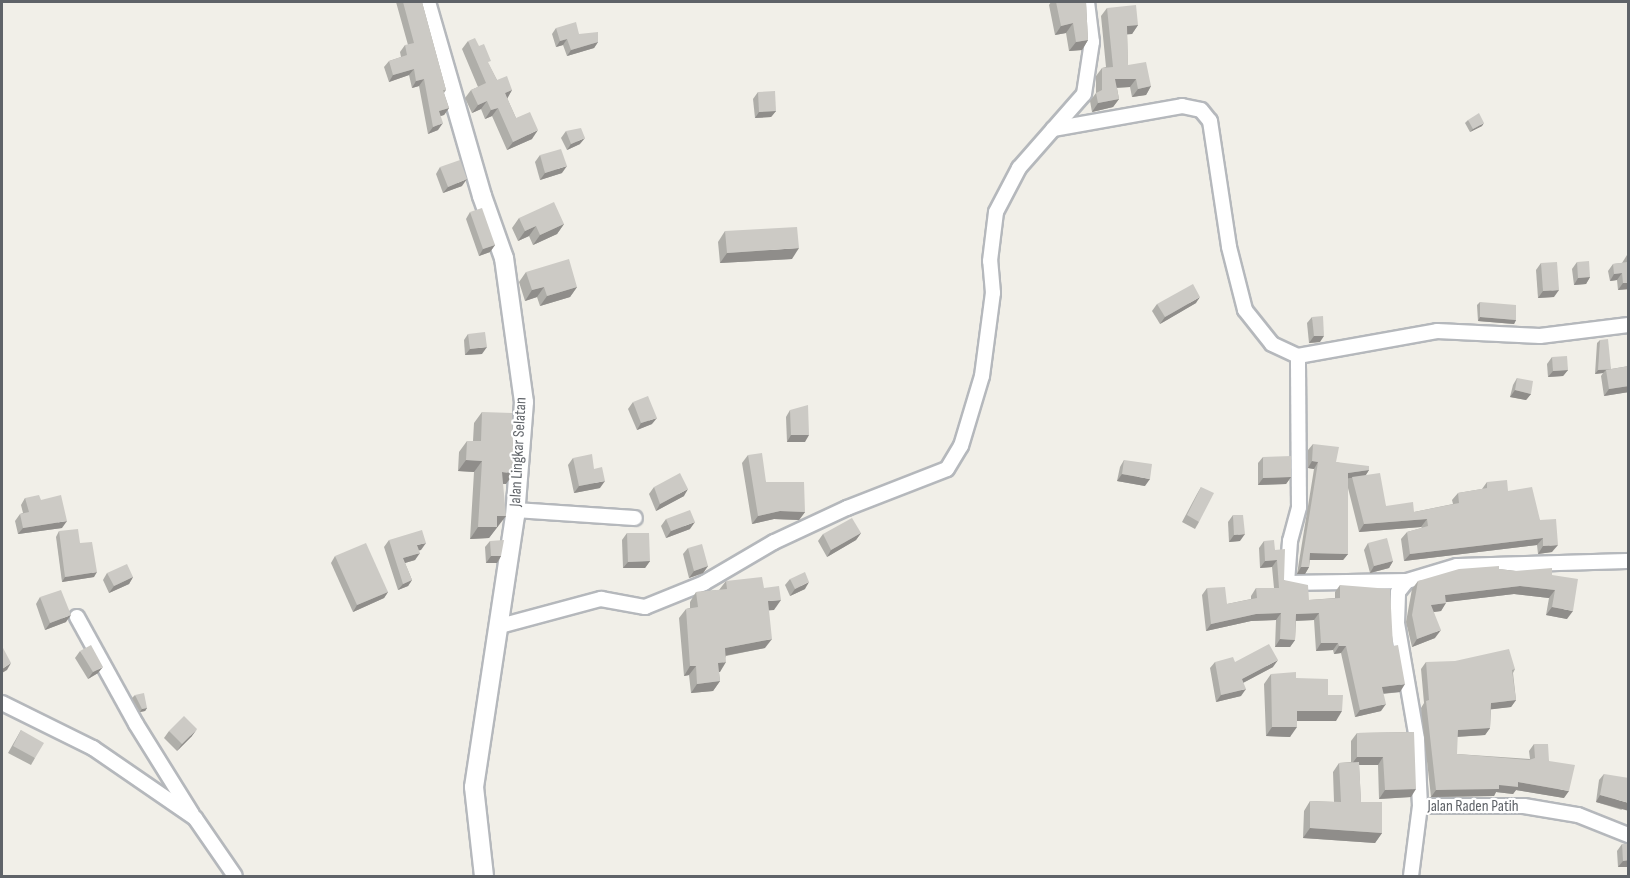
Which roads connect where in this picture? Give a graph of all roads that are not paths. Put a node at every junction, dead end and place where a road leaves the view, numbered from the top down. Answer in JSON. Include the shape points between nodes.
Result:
{"nodes":[{"id":1,"x":426,"y":2,"type":"edge"},
{"id":2,"x":1087,"y":2,"type":"edge"},
{"id":3,"x":1053,"y":129,"type":"junction"},
{"id":4,"x":1629,"y":326,"type":"edge"},
{"id":5,"x":1298,"y":356,"type":"junction"},
{"id":6,"x":515,"y":510,"type":"junction"},
{"id":7,"x":635,"y":518,"type":"dead end"},
{"id":8,"x":1629,"y":561,"type":"edge"},
{"id":9,"x":1407,"y":581,"type":"junction"},
{"id":10,"x":77,"y":617,"type":"dead end"},
{"id":11,"x":500,"y":626,"type":"junction"},
{"id":12,"x":2,"y":703,"type":"edge"},
{"id":13,"x":1420,"y":806,"type":"junction"},
{"id":14,"x":195,"y":818,"type":"junction"},
{"id":15,"x":1629,"y":835,"type":"edge"},
{"id":16,"x":235,"y":876,"type":"edge"},
{"id":17,"x":484,"y":876,"type":"edge"},
{"id":18,"x":1411,"y":876,"type":"edge"}],
"edges":[{"from":1,"to":6,"type":"street","name":"Jalan Lingkar Selatan","via":[[504,258],[510,292],[524,402]]},
{"from":2,"to":3,"type":"street","via":[[1092,42],[1084,94]]},
{"from":3,"to":5,"type":"street","via":[[1182,106],[1201,110],[1210,121],[1229,247],[1245,310],[1272,344]]},
{"from":3,"to":11,"type":"street","via":[[1019,168],[996,212],[990,261],[993,293],[982,376],[961,446],[947,468],[847,508],[774,542],[704,583],[645,607],[601,599]]},
{"from":4,"to":5,"type":"street","via":[[1540,336],[1437,331]]},
{"from":5,"to":9,"type":"street","via":[[1299,507],[1290,541],[1287,583]]},
{"from":6,"to":7,"type":"street"},
{"from":6,"to":11,"type":"street","name":"Jalan Lingkar Selatan"},
{"from":8,"to":9,"type":"street","via":[[1457,566]]},
{"from":9,"to":13,"type":"street","via":[[1398,592],[1396,622],[1417,739]]},
{"from":10,"to":14,"type":"street","via":[[136,724]]},
{"from":11,"to":17,"type":"street","name":"Jalan Lingkar Selatan","via":[[474,787]]},
{"from":12,"to":14,"type":"street","via":[[93,748]]},
{"from":13,"to":15,"type":"street","name":"Jalan Raden Patih","via":[[1524,806],[1578,815]]},
{"from":13,"to":18,"type":"street","name":"Jalan Raden Patih"},
{"from":14,"to":16,"type":"street"}]}
